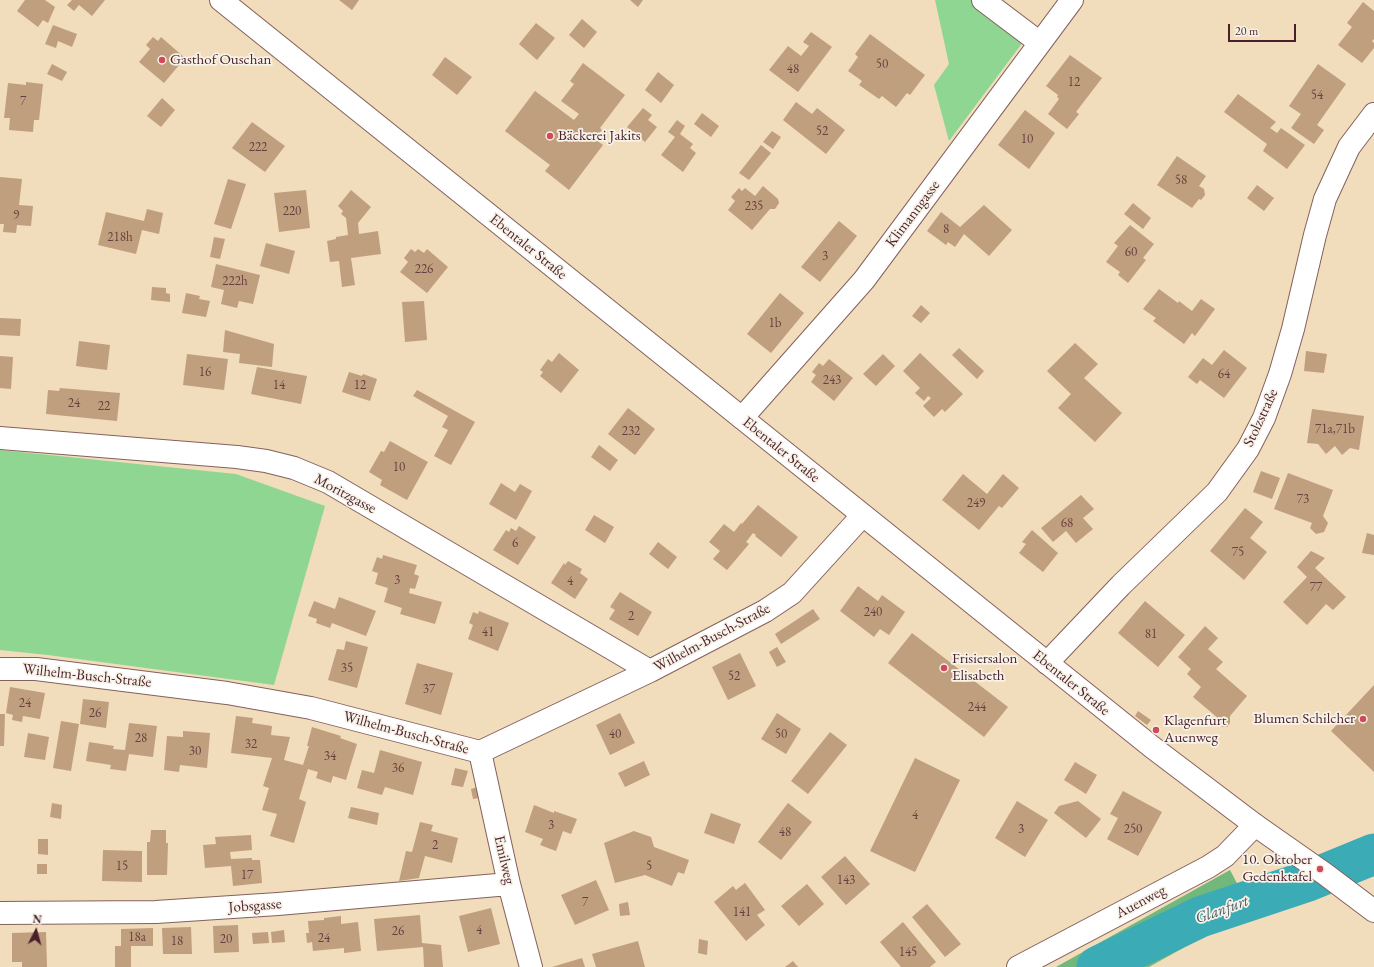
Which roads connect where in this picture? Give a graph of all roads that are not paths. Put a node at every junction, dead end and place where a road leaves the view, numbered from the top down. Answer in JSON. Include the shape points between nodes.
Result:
{"nodes":[{"id":1,"x":221,"y":0,"type":"edge"},
{"id":2,"x":983,"y":0,"type":"edge"},
{"id":3,"x":1072,"y":0,"type":"edge"},
{"id":4,"x":1040,"y":43,"type":"junction"},
{"id":5,"x":1374,"y":114,"type":"edge"},
{"id":6,"x":742,"y":418,"type":"junction"},
{"id":7,"x":0,"y":438,"type":"edge"},
{"id":8,"x":862,"y":516,"type":"junction"},
{"id":9,"x":1047,"y":663,"type":"junction"},
{"id":10,"x":0,"y":669,"type":"edge"},
{"id":11,"x":650,"y":671,"type":"junction"},
{"id":12,"x":480,"y":752,"type":"junction"},
{"id":13,"x":1255,"y":825,"type":"junction"},
{"id":14,"x":509,"y":884,"type":"junction"},
{"id":15,"x":1374,"y":911,"type":"edge"},
{"id":16,"x":0,"y":913,"type":"edge"},
{"id":17,"x":531,"y":967,"type":"edge"},
{"id":18,"x":1018,"y":967,"type":"edge"}],
"edges":[{"from":1,"to":6,"type":"street","name":"Ebentaler Straße"},
{"from":2,"to":4,"type":"street"},
{"from":3,"to":4,"type":"street","name":"Klimanngasse"},
{"from":4,"to":6,"type":"street","name":"Klimanngasse","via":[[864,280]]},
{"from":5,"to":9,"type":"street","name":"Stolzstraße","via":[[1349,147],[1325,198],[1294,329],[1264,418],[1248,449],[1217,492],[1121,585]]},
{"from":6,"to":8,"type":"street","name":"Ebentaler Straße"},
{"from":7,"to":11,"type":"street","name":"Moritzgasse","via":[[237,457],[294,468],[328,482]]},
{"from":8,"to":9,"type":"street","name":"Ebentaler Straße"},
{"from":8,"to":11,"type":"street","name":"Wilhelm-Busch-Straße","via":[[792,593],[765,612]]},
{"from":9,"to":13,"type":"street","name":"Ebentaler Straße"},
{"from":10,"to":12,"type":"street","name":"Wilhelm-Busch-Straße","via":[[36,669],[235,694],[311,708]]},
{"from":11,"to":12,"type":"street","name":"Wilhelm-Busch-Straße"},
{"from":12,"to":14,"type":"street","name":"Emilweg"},
{"from":13,"to":15,"type":"street","name":"Ebentaler Straße"},
{"from":13,"to":18,"type":"street","name":"Auenweg","via":[[1224,856],[1208,867]]},
{"from":14,"to":16,"type":"street","name":"Jobsgasse","via":[[156,912]]},
{"from":14,"to":17,"type":"street","name":"Emilweg"}]}
